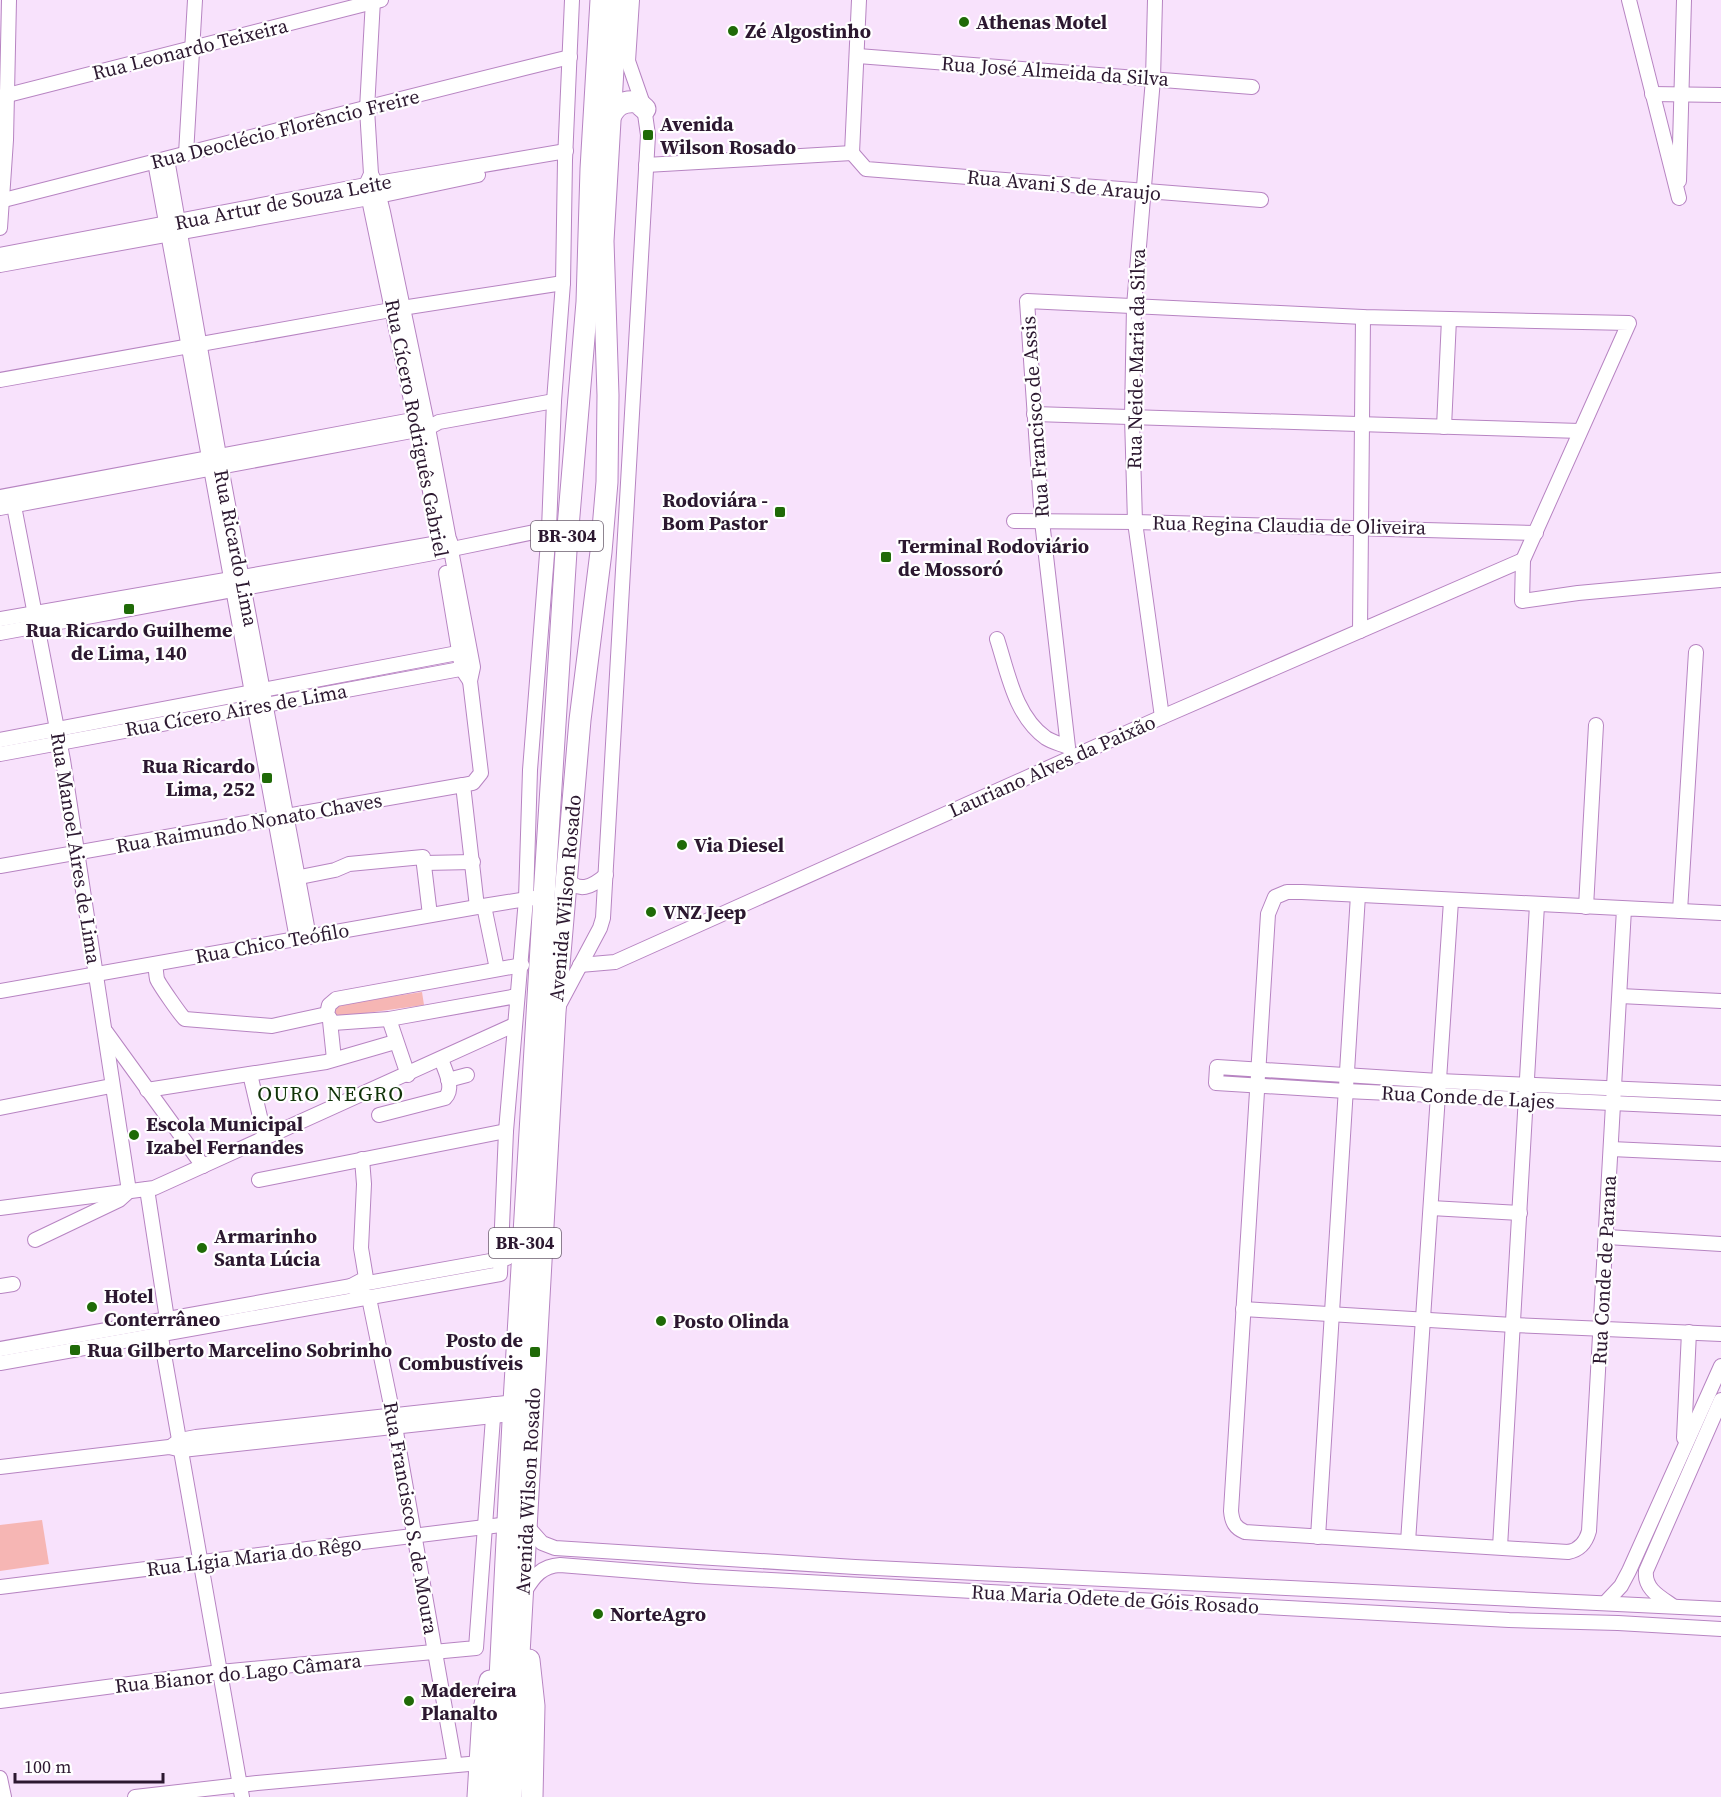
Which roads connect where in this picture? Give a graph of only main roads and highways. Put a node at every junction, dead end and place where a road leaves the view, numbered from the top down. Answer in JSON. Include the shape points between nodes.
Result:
{"nodes":[{"id":1,"x":601,"y":0,"type":"edge"},
{"id":2,"x":616,"y":10,"type":"edge"},
{"id":3,"x":628,"y":61,"type":"road end"},
{"id":4,"x":645,"y":109,"type":"road end"},
{"id":5,"x":609,"y":119,"type":"junction"},
{"id":6,"x":607,"y":482,"type":"junction"},
{"id":7,"x":572,"y":483,"type":"junction"},
{"id":8,"x":566,"y":551,"type":"junction"},
{"id":9,"x":601,"y":552,"type":"junction"},
{"id":10,"x":517,"y":1524,"type":"junction"},
{"id":11,"x":512,"y":1619,"type":"junction"},
{"id":12,"x":510,"y":1675,"type":"junction"},
{"id":13,"x":478,"y":1797,"type":"edge"},
{"id":14,"x":494,"y":1797,"type":"edge"},
{"id":15,"x":512,"y":1797,"type":"edge"},
{"id":16,"x":532,"y":1797,"type":"edge"}],
"edges":[{"from":1,"to":7,"type":"highway","name":"Avenida Wilson Rosado","number":"BR-304","via":[[587,302]]},
{"from":2,"to":3,"type":"highway"},
{"from":2,"to":5,"type":"highway","name":"Avenida Wilson Rosado","number":"BR-304"},
{"from":4,"to":5,"type":"highway","via":[[637,102],[625,102],[614,109]]},
{"from":5,"to":6,"type":"highway","name":"Avenida Wilson Rosado","number":"BR-304","via":[[603,241]]},
{"from":6,"to":7,"type":"highway","via":[[602,492],[591,499],[581,495]]},
{"from":6,"to":9,"type":"highway","name":"Avenida Wilson Rosado","number":"BR-304"},
{"from":7,"to":8,"type":"highway","name":"Avenida Wilson Rosado","number":"BR-304"},
{"from":8,"to":9,"type":"highway","via":[[580,531],[590,535]]},
{"from":8,"to":10,"type":"highway","name":"Avenida Wilson Rosado","number":"BR-304","via":[[535,898],[524,1255],[504,1409]]},
{"from":9,"to":10,"type":"highway","name":"Avenida Wilson Rosado","number":"BR-304","via":[[566,877]]},
{"from":10,"to":11,"type":"highway","name":"Avenida Wilson Rosado","number":"BR-304"},
{"from":10,"to":11,"type":"highway","name":"Avenida Wilson Rosado","number":"BR-304","via":[[522,1595]]},
{"from":11,"to":12,"type":"highway","name":"Avenida Wilson Rosado","number":"BR-304"},
{"from":11,"to":13,"type":"highway","via":[[483,1714]]},
{"from":11,"to":16,"type":"highway","via":[[531,1673]]},
{"from":12,"to":14,"type":"highway","name":"Avenida Wilson Rosado","number":"BR-304"},
{"from":12,"to":15,"type":"highway","name":"Avenida Wilson Rosado","number":"BR-304"}]}
